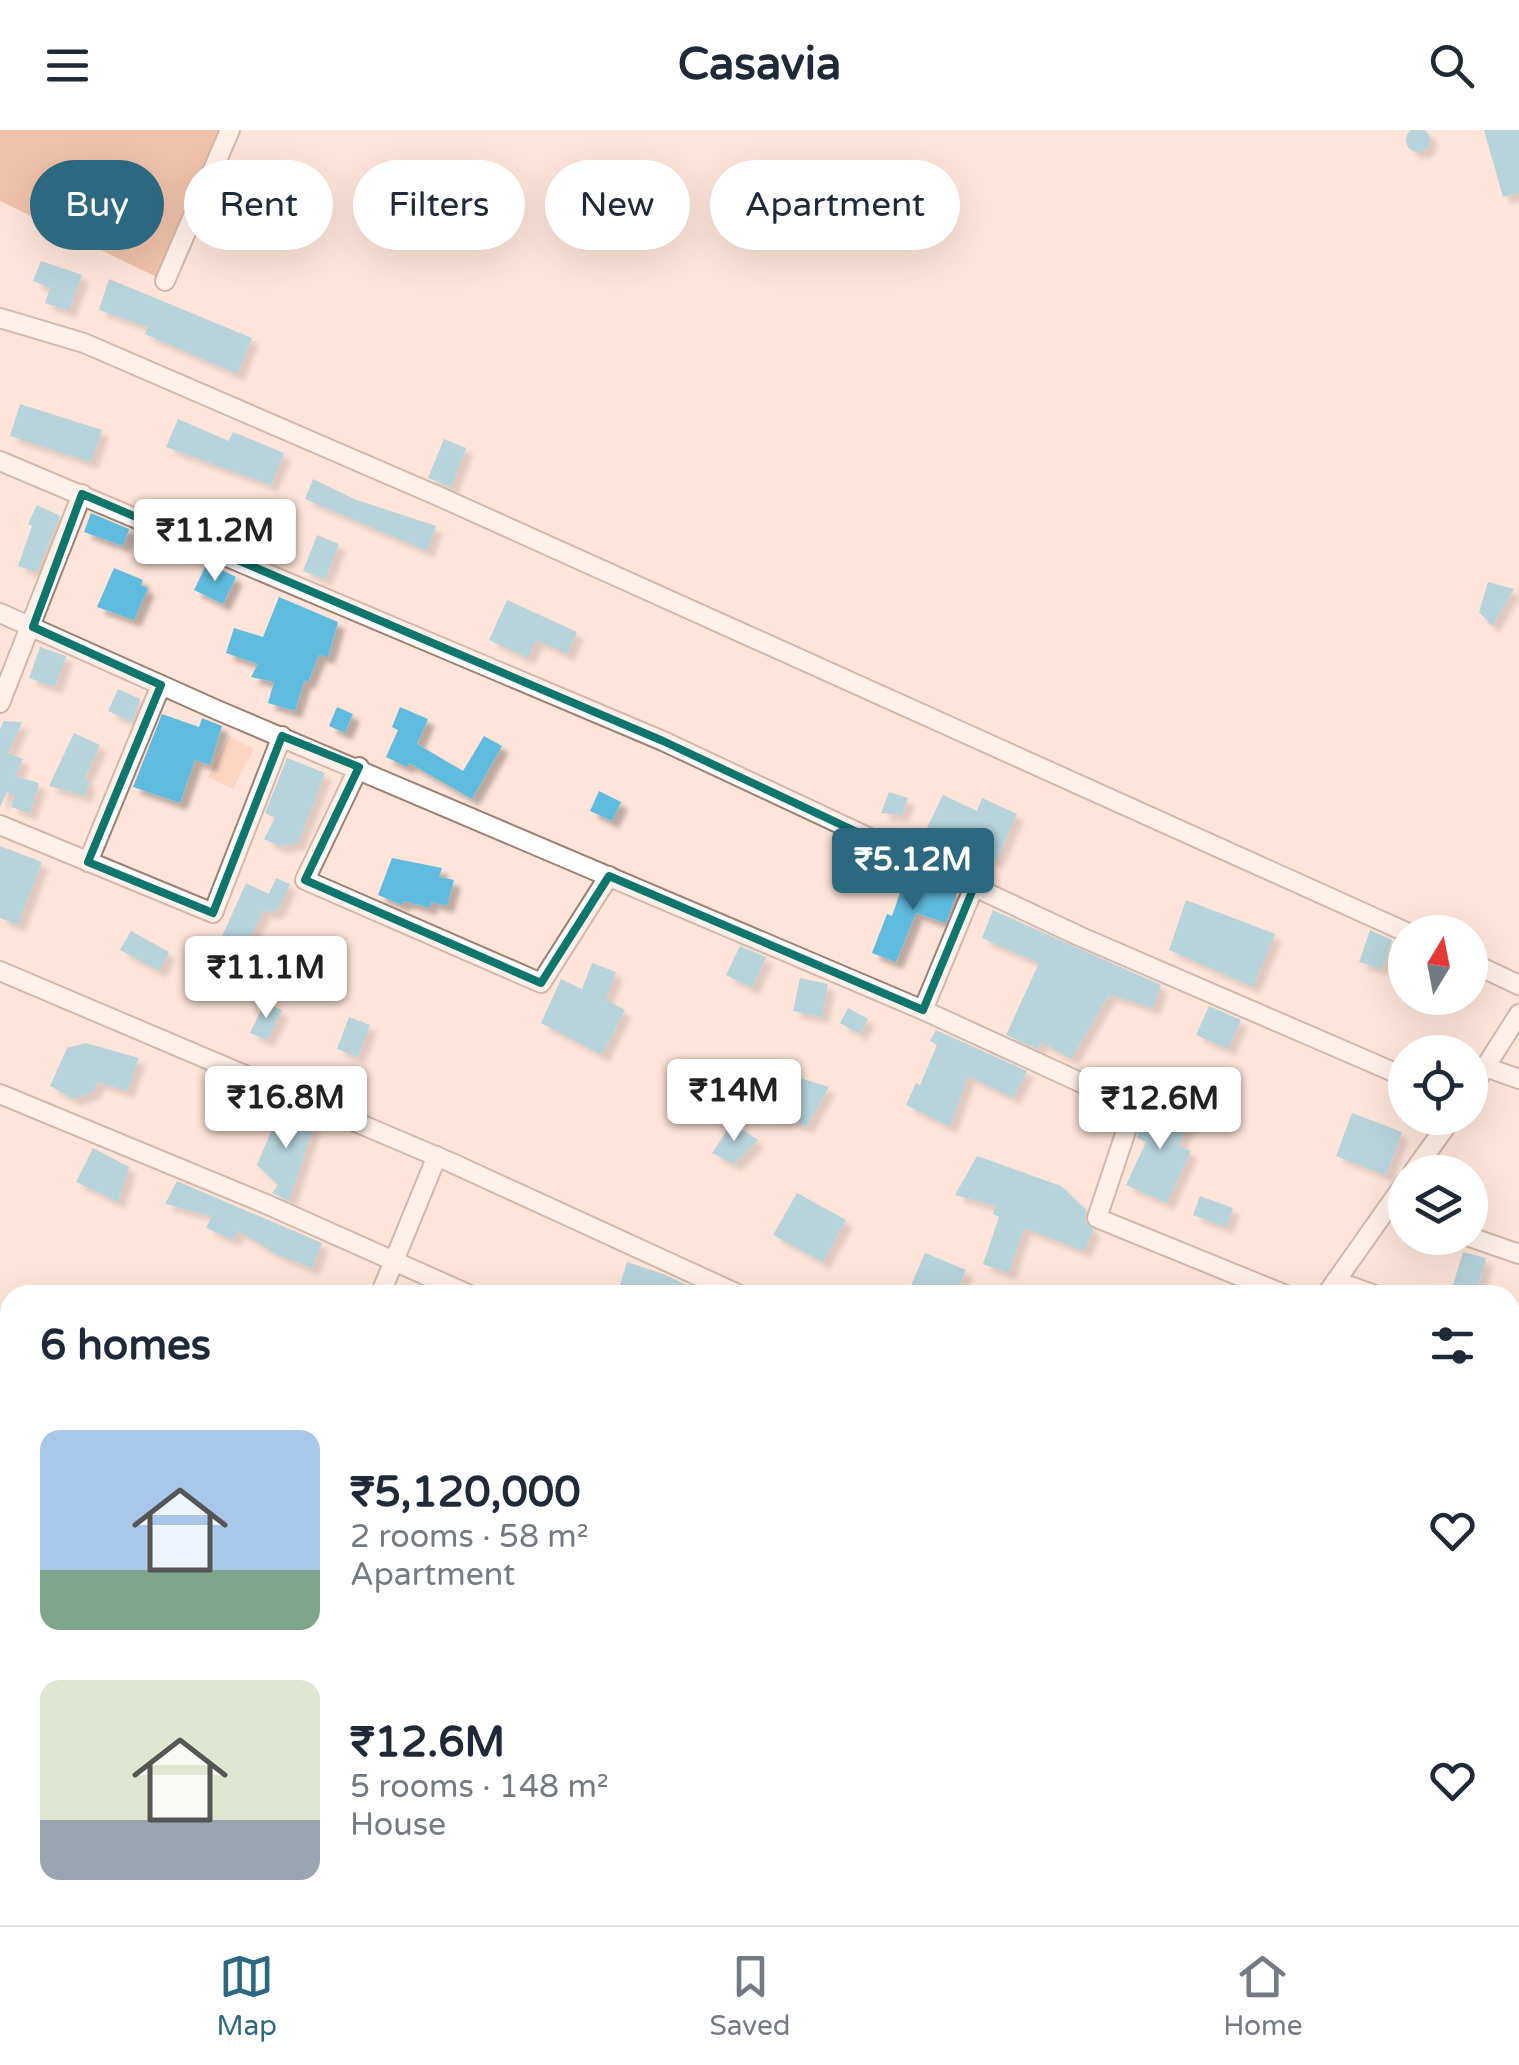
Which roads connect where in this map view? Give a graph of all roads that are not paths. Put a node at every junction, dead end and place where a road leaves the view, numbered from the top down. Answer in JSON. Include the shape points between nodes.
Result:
{"nodes":[{"id":1,"x":230,"y":130,"type":"edge"},
{"id":2,"x":165,"y":281,"type":"dead end"},
{"id":3,"x":0,"y":318,"type":"edge"},
{"id":4,"x":0,"y":461,"type":"edge"},
{"id":5,"x":82,"y":494,"type":"junction"},
{"id":6,"x":0,"y":613,"type":"edge"},
{"id":7,"x":33,"y":627,"type":"junction"},
{"id":8,"x":161,"y":685,"type":"junction"},
{"id":9,"x":0,"y":703,"type":"edge"},
{"id":10,"x":282,"y":736,"type":"junction"},
{"id":11,"x":359,"y":767,"type":"junction"},
{"id":12,"x":0,"y":824,"type":"edge"},
{"id":13,"x":88,"y":862,"type":"junction"},
{"id":14,"x":608,"y":876,"type":"junction"},
{"id":15,"x":974,"y":887,"type":"junction"},
{"id":16,"x":1388,"y":924,"type":"edge"},
{"id":17,"x":1488,"y":970,"type":"edge"},
{"id":18,"x":0,"y":971,"type":"edge"},
{"id":19,"x":1519,"y":985,"type":"edge"},
{"id":20,"x":923,"y":1010,"type":"junction"},
{"id":21,"x":1519,"y":1014,"type":"edge"},
{"id":22,"x":1488,"y":1062,"type":"edge"},
{"id":23,"x":1488,"y":1068,"type":"edge"},
{"id":24,"x":1388,"y":1070,"type":"edge"},
{"id":25,"x":1519,"y":1080,"type":"edge"},
{"id":26,"x":0,"y":1094,"type":"edge"},
{"id":27,"x":437,"y":1156,"type":"junction"},
{"id":28,"x":1388,"y":1220,"type":"edge"},
{"id":29,"x":1488,"y":1243,"type":"edge"},
{"id":30,"x":1519,"y":1254,"type":"edge"},
{"id":31,"x":394,"y":1262,"type":"junction"},
{"id":32,"x":384,"y":1285,"type":"edge"},
{"id":33,"x":447,"y":1285,"type":"edge"},
{"id":34,"x":718,"y":1285,"type":"edge"},
{"id":35,"x":1262,"y":1285,"type":"edge"},
{"id":36,"x":1334,"y":1285,"type":"edge"}],
"edges":[{"from":1,"to":2,"type":"street"},
{"from":3,"to":16,"type":"street","via":[[84,342],[421,489]]},
{"from":4,"to":5,"type":"street"},
{"from":5,"to":7,"type":"street"},
{"from":5,"to":15,"type":"street","via":[[664,741]]},
{"from":6,"to":7,"type":"street"},
{"from":7,"to":8,"type":"street"},
{"from":7,"to":9,"type":"street"},
{"from":8,"to":10,"type":"street"},
{"from":8,"to":13,"type":"street"},
{"from":10,"to":11,"type":"street"},
{"from":10,"to":13,"type":"street","via":[[213,912]]},
{"from":11,"to":14,"type":"street"},
{"from":11,"to":14,"type":"street","via":[[305,880],[541,983]]},
{"from":12,"to":13,"type":"street"},
{"from":14,"to":20,"type":"street"},
{"from":15,"to":20,"type":"street"},
{"from":15,"to":24,"type":"street"},
{"from":17,"to":19,"type":"street"},
{"from":18,"to":27,"type":"street"},
{"from":20,"to":35,"type":"street","via":[[1134,1106],[1098,1218]]},
{"from":21,"to":22,"type":"street"},
{"from":23,"to":25,"type":"street"},
{"from":26,"to":31,"type":"street"},
{"from":27,"to":31,"type":"street"},
{"from":27,"to":34,"type":"street"},
{"from":28,"to":36,"type":"street"},
{"from":29,"to":30,"type":"street"},
{"from":31,"to":32,"type":"street"},
{"from":31,"to":33,"type":"street"}]}
